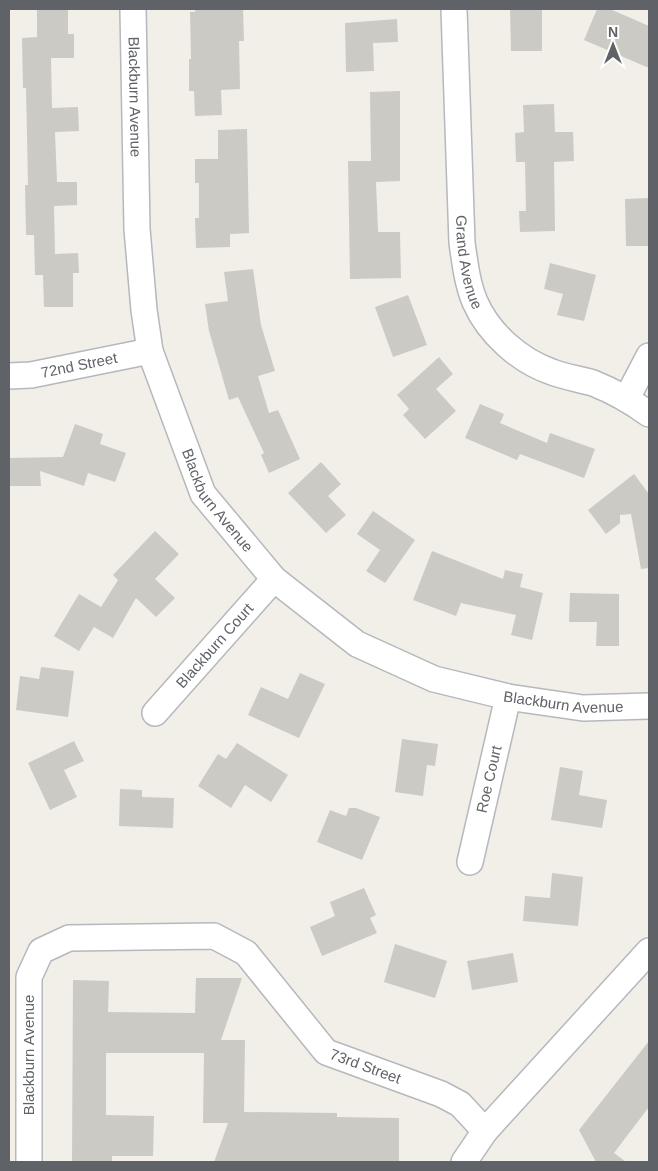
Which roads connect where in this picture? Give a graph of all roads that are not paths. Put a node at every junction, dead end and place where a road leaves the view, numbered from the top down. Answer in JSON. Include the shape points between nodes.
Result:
{"nodes":[{"id":1,"x":133,"y":9,"type":"edge"},
{"id":2,"x":454,"y":9,"type":"edge"},
{"id":3,"x":150,"y":351,"type":"junction"},
{"id":4,"x":649,"y":356,"type":"edge"},
{"id":5,"x":9,"y":376,"type":"edge"},
{"id":6,"x":627,"y":398,"type":"junction"},
{"id":7,"x":649,"y":414,"type":"edge"},
{"id":8,"x":274,"y":579,"type":"junction"},
{"id":9,"x":508,"y":697,"type":"junction"},
{"id":10,"x":649,"y":706,"type":"edge"},
{"id":11,"x":155,"y":713,"type":"dead end"},
{"id":12,"x":470,"y":862,"type":"dead end"},
{"id":13,"x":41,"y":951,"type":"joint"},
{"id":14,"x":649,"y":951,"type":"edge"},
{"id":15,"x":486,"y":1131,"type":"junction"},
{"id":16,"x":29,"y":1162,"type":"edge"},
{"id":17,"x":464,"y":1162,"type":"edge"}],
"edges":[{"from":1,"to":3,"type":"street","name":"Blackburn Avenue","via":[[137,229]]},
{"from":2,"to":6,"type":"street","name":"Grand Avenue","via":[[462,243],[475,304],[499,338],[522,358]]},
{"from":3,"to":5,"type":"street","name":"72nd Street","via":[[31,375]]},
{"from":3,"to":8,"type":"street","name":"Blackburn Avenue","via":[[204,494]]},
{"from":4,"to":6,"type":"street"},
{"from":6,"to":7,"type":"street","name":"Grand Avenue"},
{"from":8,"to":9,"type":"street","name":"Blackburn Avenue","via":[[357,644],[434,679]]},
{"from":8,"to":11,"type":"street","name":"Blackburn Court"},
{"from":9,"to":10,"type":"street","name":"Blackburn Avenue","via":[[583,708]]},
{"from":9,"to":12,"type":"street","name":"Roe Court"},
{"from":13,"to":15,"type":"street","name":"73rd Street","via":[[68,938],[214,936],[246,952],[326,1052],[441,1094],[460,1104]]},
{"from":13,"to":16,"type":"street","name":"Blackburn Avenue","via":[[29,977]]},
{"from":14,"to":15,"type":"street"},
{"from":15,"to":17,"type":"street"}]}
